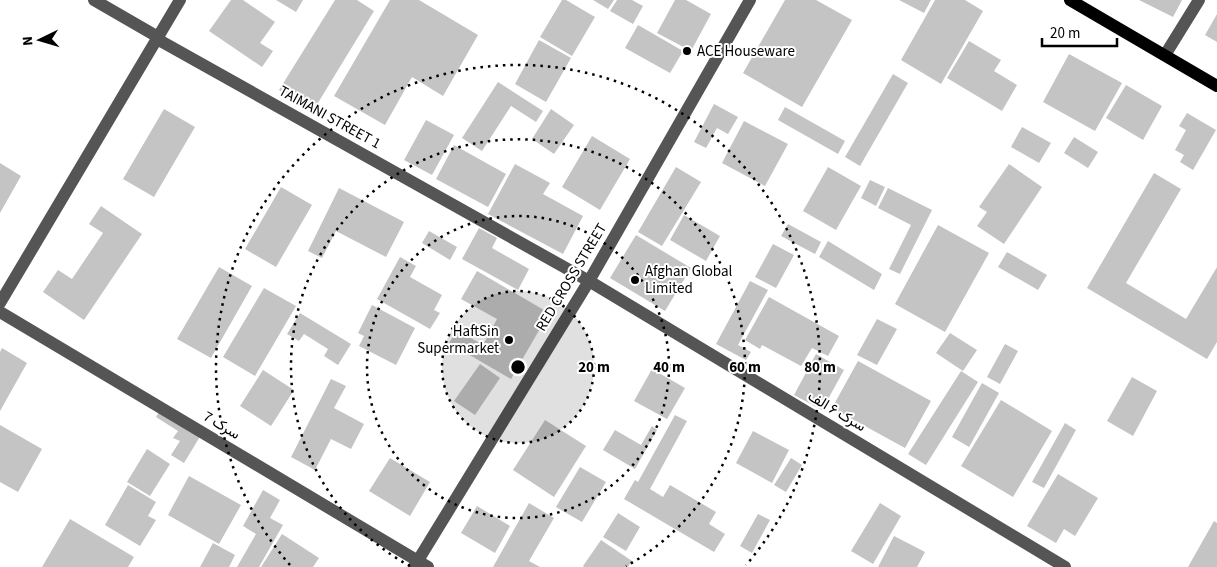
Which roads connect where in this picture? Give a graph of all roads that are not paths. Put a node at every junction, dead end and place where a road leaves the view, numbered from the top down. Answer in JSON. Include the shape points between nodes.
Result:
{"nodes":[{"id":1,"x":94,"y":0,"type":"edge"},
{"id":2,"x":180,"y":0,"type":"edge"},
{"id":3,"x":750,"y":0,"type":"edge"},
{"id":4,"x":1070,"y":0,"type":"edge"},
{"id":5,"x":1199,"y":0,"type":"edge"},
{"id":6,"x":158,"y":38,"type":"junction"},
{"id":7,"x":1165,"y":55,"type":"junction"},
{"id":8,"x":1217,"y":86,"type":"edge"},
{"id":9,"x":488,"y":224,"type":"joint"},
{"id":10,"x":589,"y":281,"type":"junction"},
{"id":11,"x":0,"y":303,"type":"edge"},
{"id":12,"x":0,"y":312,"type":"edge"},
{"id":13,"x":420,"y":565,"type":"edge"},
{"id":14,"x":1065,"y":567,"type":"edge"}],
"edges":[{"from":1,"to":6,"type":"street","name":"TAIMANI STREET 1"},
{"from":2,"to":6,"type":"street"},
{"from":3,"to":10,"type":"street","name":"RED CROSS STREET"},
{"from":4,"to":7,"type":"main road"},
{"from":5,"to":7,"type":"street"},
{"from":6,"to":9,"type":"street","name":"TAIMANI STREET 1"},
{"from":6,"to":11,"type":"street"},
{"from":7,"to":8,"type":"main road"},
{"from":9,"to":10,"type":"street","name":"سرک ۶ الف"},
{"from":10,"to":13,"type":"street","name":"RED CROSS STREET"},
{"from":10,"to":14,"type":"street","name":"سرک ۶ الف"},
{"from":12,"to":13,"type":"street","name":"سرک 7"}]}
